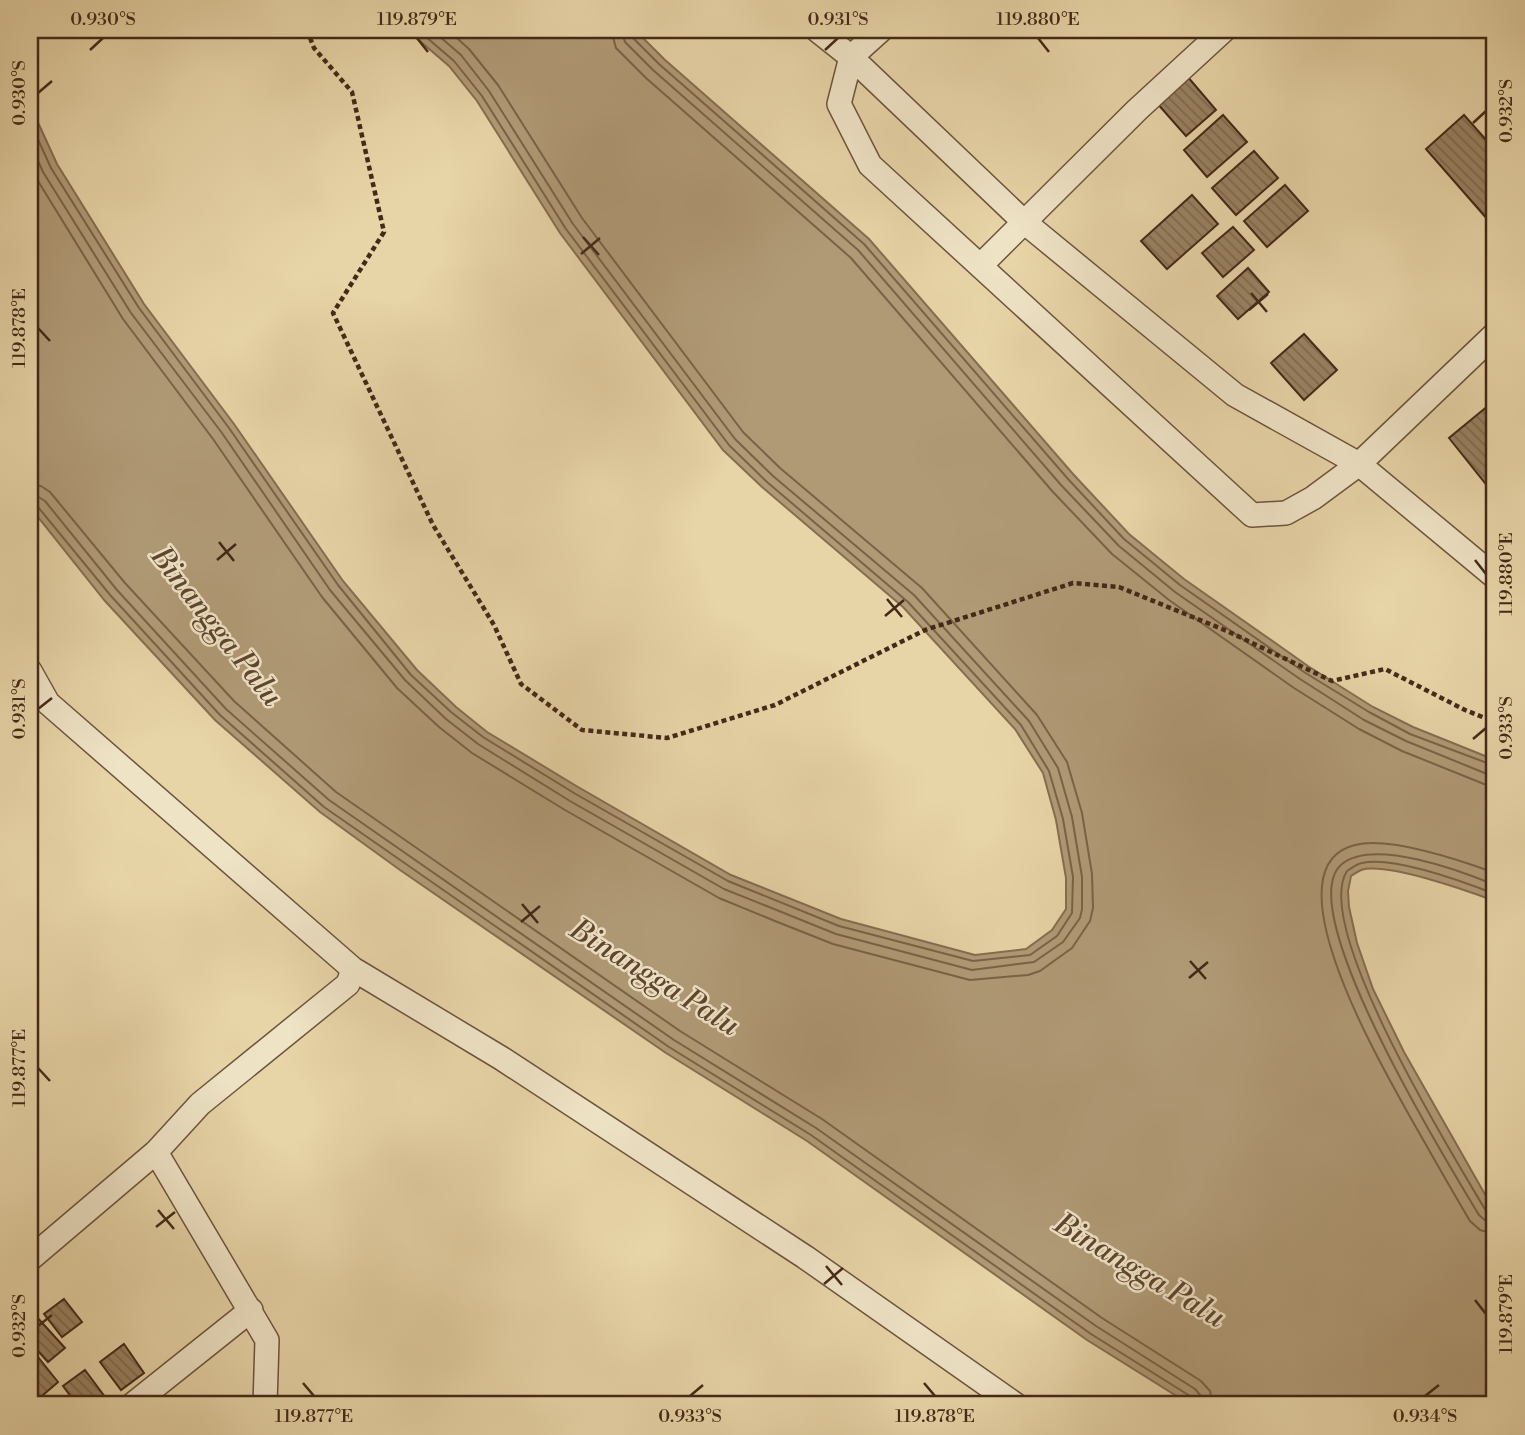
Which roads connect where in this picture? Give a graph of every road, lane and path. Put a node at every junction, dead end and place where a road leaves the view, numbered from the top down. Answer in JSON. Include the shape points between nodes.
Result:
{"nodes":[{"id":1,"x":307,"y":30,"type":"edge"},
{"id":2,"x":817,"y":30,"type":"edge"},
{"id":3,"x":881,"y":30,"type":"edge"},
{"id":4,"x":1224,"y":30,"type":"edge"},
{"id":5,"x":851,"y":57,"type":"junction"},
{"id":6,"x":1023,"y":221,"type":"junction"},
{"id":7,"x":981,"y":265,"type":"junction"},
{"id":8,"x":1495,"y":334,"type":"edge"},
{"id":9,"x":1359,"y":464,"type":"junction"},
{"id":10,"x":1495,"y":578,"type":"edge"},
{"id":11,"x":30,"y":671,"type":"edge"},
{"id":12,"x":1495,"y":722,"type":"edge"},
{"id":13,"x":353,"y":969,"type":"junction"},
{"id":14,"x":156,"y":1152,"type":"junction"},
{"id":15,"x":30,"y":1259,"type":"edge"},
{"id":16,"x":251,"y":1310,"type":"junction"},
{"id":17,"x":132,"y":1405,"type":"edge"},
{"id":18,"x":265,"y":1405,"type":"edge"},
{"id":19,"x":1016,"y":1405,"type":"edge"}],
"edges":[{"from":1,"to":12,"type":"path","via":[[314,48],[352,92],[384,232],[332,313],[433,525],[494,625],[521,684],[582,730],[667,738],[775,705],[925,630],[1073,583],[1119,587],[1332,681],[1385,669]]},
{"from":2,"to":5,"type":"street"},
{"from":3,"to":5,"type":"street"},
{"from":4,"to":6,"type":"street"},
{"from":5,"to":6,"type":"street"},
{"from":5,"to":7,"type":"street","via":[[839,104],[870,165]]},
{"from":6,"to":7,"type":"street"},
{"from":6,"to":9,"type":"street","via":[[1235,395]]},
{"from":7,"to":9,"type":"street","via":[[1252,515],[1286,513]]},
{"from":8,"to":9,"type":"street"},
{"from":9,"to":10,"type":"street"},
{"from":11,"to":13,"type":"street","via":[[48,703]]},
{"from":13,"to":14,"type":"street","via":[[348,984],[201,1104]]},
{"from":13,"to":19,"type":"street","via":[[500,1058],[805,1256]]},
{"from":14,"to":15,"type":"street"},
{"from":14,"to":16,"type":"street"},
{"from":16,"to":17,"type":"street"},
{"from":16,"to":18,"type":"street","via":[[267,1340]]}]}
